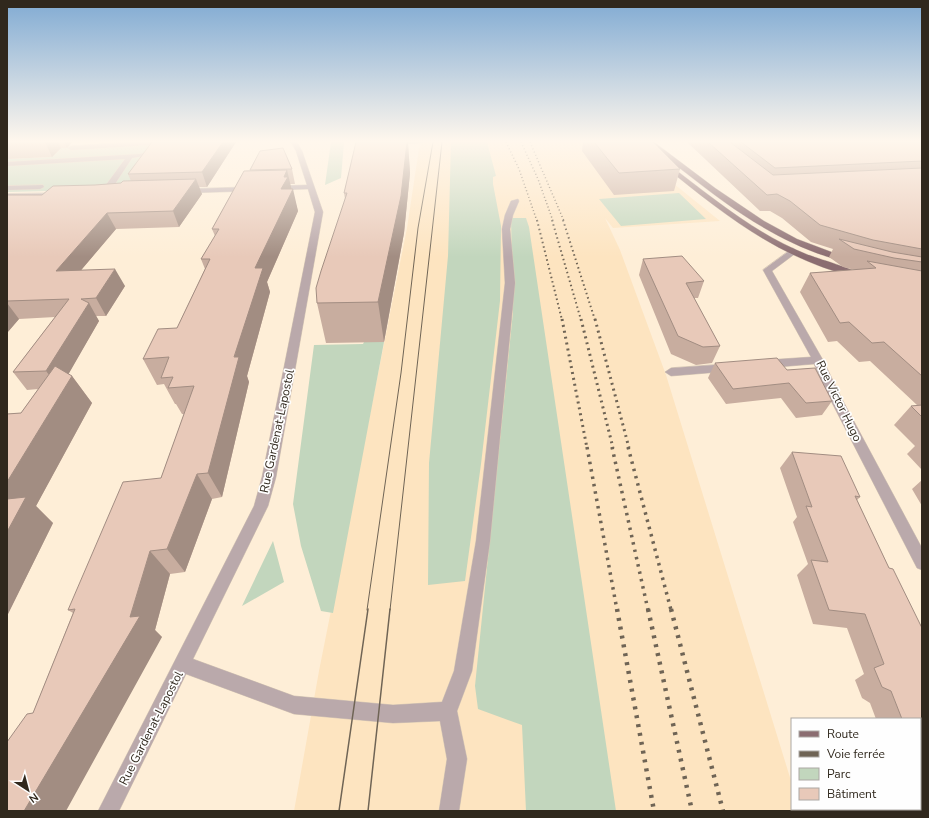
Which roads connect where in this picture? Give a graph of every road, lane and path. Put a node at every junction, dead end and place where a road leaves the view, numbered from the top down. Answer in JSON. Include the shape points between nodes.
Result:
{"nodes":[{"id":1,"x":113,"y":180,"type":"edge"},
{"id":2,"x":309,"y":180,"type":"edge"},
{"id":3,"x":687,"y":180,"type":"edge"},
{"id":4,"x":702,"y":180,"type":"edge"},
{"id":5,"x":102,"y":185,"type":"edge"},
{"id":6,"x":110,"y":185,"type":"junction"},
{"id":7,"x":122,"y":185,"type":"edge"},
{"id":8,"x":47,"y":187,"type":"dead end"},
{"id":9,"x":312,"y":187,"type":"junction"},
{"id":10,"x":7,"y":188,"type":"edge"},
{"id":11,"x":175,"y":191,"type":"edge"},
{"id":12,"x":66,"y":194,"type":"edge"},
{"id":13,"x":7,"y":196,"type":"edge"},
{"id":14,"x":27,"y":196,"type":"junction"},
{"id":15,"x":515,"y":201,"type":"dead end"},
{"id":16,"x":16,"y":206,"type":"edge"},
{"id":17,"x":793,"y":251,"type":"junction"},
{"id":18,"x":853,"y":260,"type":"edge"},
{"id":19,"x":866,"y":277,"type":"edge"},
{"id":20,"x":818,"y":360,"type":"junction"},
{"id":21,"x":756,"y":365,"type":"edge"},
{"id":22,"x":741,"y":366,"type":"edge"},
{"id":23,"x":671,"y":372,"type":"dead end"},
{"id":24,"x":922,"y":563,"type":"edge"},
{"id":25,"x":183,"y":664,"type":"junction"},
{"id":26,"x":448,"y":711,"type":"junction"},
{"id":27,"x":108,"y":811,"type":"edge"},
{"id":28,"x":449,"y":811,"type":"edge"}],
"edges":[{"from":1,"to":6,"type":"street"},
{"from":2,"to":9,"type":"street","name":"Rue Gardenat-Lapostol"},
{"from":3,"to":17,"type":"main road","via":[[749,228]]},
{"from":4,"to":18,"type":"main road","via":[[778,233]]},
{"from":5,"to":6,"type":"street"},
{"from":6,"to":7,"type":"street"},
{"from":8,"to":10,"type":"street"},
{"from":9,"to":11,"type":"street"},
{"from":9,"to":25,"type":"street","name":"Rue Gardenat-Lapostol","via":[[319,212],[270,477],[261,506]]},
{"from":12,"to":14,"type":"street"},
{"from":13,"to":14,"type":"street"},
{"from":14,"to":16,"type":"street"},
{"from":15,"to":26,"type":"street","via":[[508,215],[506,229],[510,283],[483,541],[463,671]]},
{"from":17,"to":19,"type":"main road","via":[[839,270]]},
{"from":17,"to":20,"type":"street","name":"Rue Victor Hugo","via":[[767,270]]},
{"from":20,"to":21,"type":"street"},
{"from":20,"to":24,"type":"street","name":"Rue Victor Hugo"},
{"from":22,"to":23,"type":"street"},
{"from":25,"to":26,"type":"street","via":[[294,705],[393,714]]},
{"from":25,"to":27,"type":"street","name":"Rue Gardenat-Lapostol"},
{"from":26,"to":28,"type":"street","via":[[457,759]]}]}
